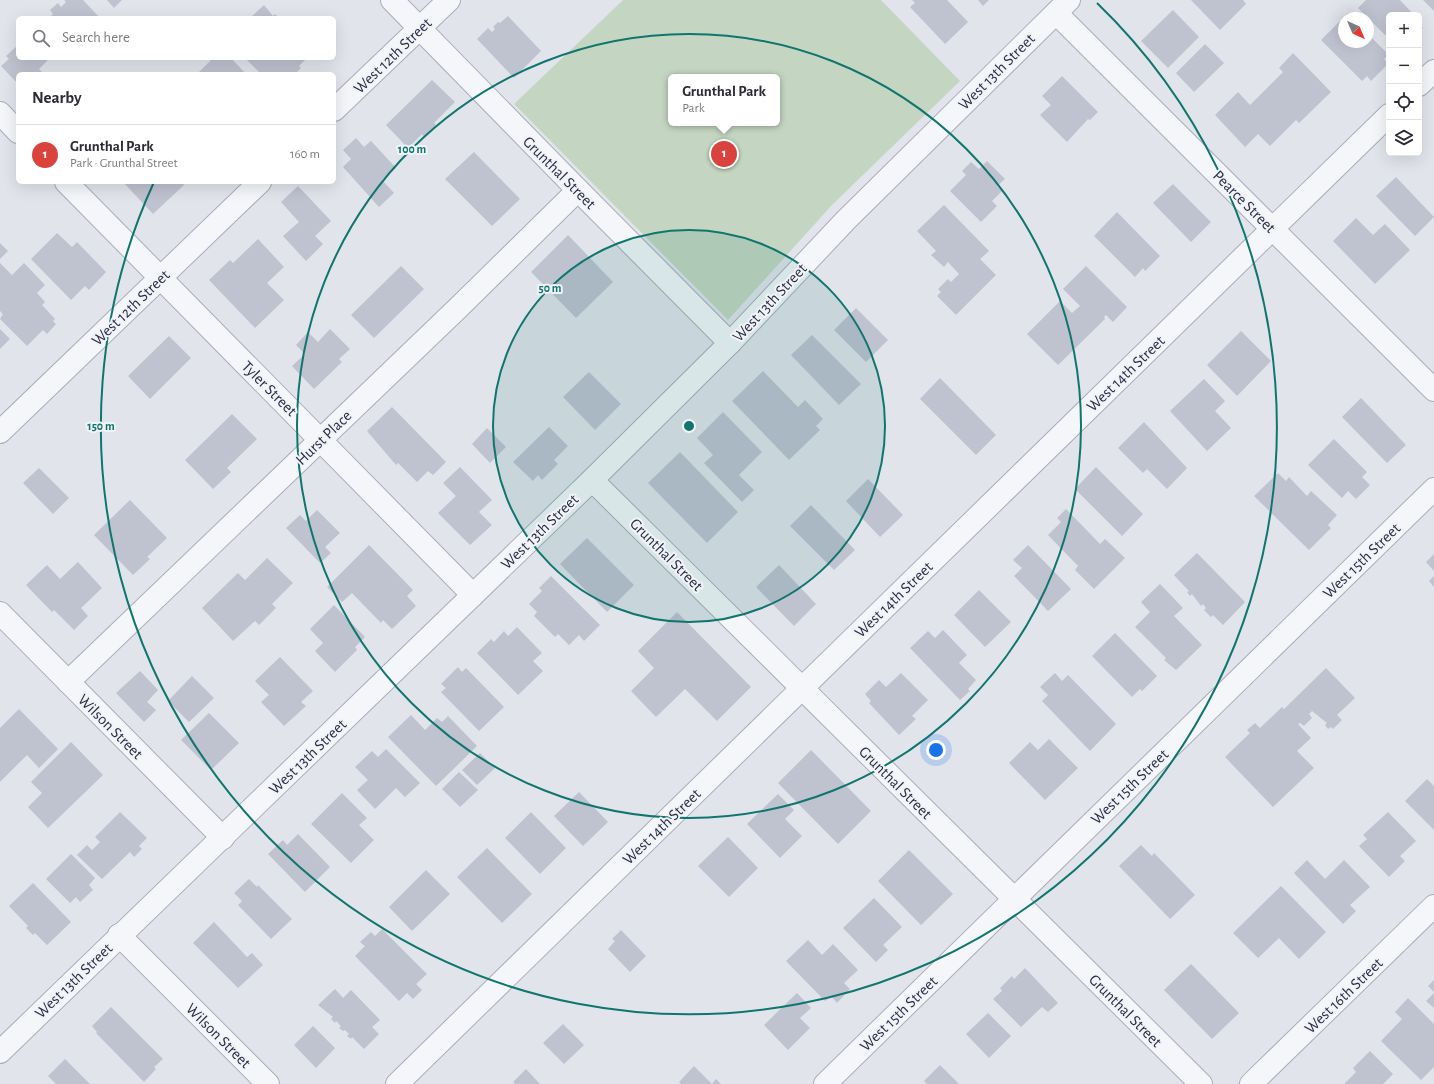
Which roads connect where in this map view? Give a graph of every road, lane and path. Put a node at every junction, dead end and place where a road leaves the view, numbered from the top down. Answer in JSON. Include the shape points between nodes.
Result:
{"nodes":[{"id":1,"x":392,"y":0,"type":"edge"},
{"id":2,"x":449,"y":0,"type":"edge"},
{"id":3,"x":1062,"y":7,"type":"edge"},
{"id":4,"x":420,"y":29,"type":"junction"},
{"id":5,"x":1434,"y":70,"type":"edge"},
{"id":6,"x":1420,"y":84,"type":"edge"},
{"id":7,"x":336,"y":108,"type":"edge"},
{"id":8,"x":0,"y":114,"type":"edge"},
{"id":9,"x":1386,"y":118,"type":"edge"},
{"id":10,"x":16,"y":130,"type":"edge"},
{"id":11,"x":68,"y":184,"type":"edge"},
{"id":12,"x":258,"y":184,"type":"edge"},
{"id":13,"x":578,"y":190,"type":"junction"},
{"id":14,"x":1273,"y":229,"type":"junction"},
{"id":15,"x":160,"y":278,"type":"junction"},
{"id":16,"x":730,"y":343,"type":"junction"},
{"id":17,"x":1434,"y":390,"type":"edge"},
{"id":18,"x":0,"y":432,"type":"edge"},
{"id":19,"x":321,"y":439,"type":"junction"},
{"id":20,"x":592,"y":480,"type":"junction"},
{"id":21,"x":1434,"y":488,"type":"edge"},
{"id":22,"x":472,"y":595,"type":"junction"},
{"id":23,"x":0,"y":613,"type":"edge"},
{"id":24,"x":68,"y":682,"type":"junction"},
{"id":25,"x":802,"y":688,"type":"junction"},
{"id":26,"x":223,"y":838,"type":"junction"},
{"id":27,"x":1014,"y":899,"type":"junction"},
{"id":28,"x":1434,"y":906,"type":"edge"},
{"id":29,"x":119,"y":935,"type":"junction"},
{"id":30,"x":0,"y":1052,"type":"edge"},
{"id":31,"x":268,"y":1084,"type":"edge"},
{"id":32,"x":397,"y":1084,"type":"edge"},
{"id":33,"x":825,"y":1084,"type":"edge"},
{"id":34,"x":1201,"y":1084,"type":"edge"},
{"id":35,"x":1251,"y":1084,"type":"edge"}],
"edges":[{"from":1,"to":4,"type":"street","name":"Grunthal Street"},
{"from":2,"to":4,"type":"street","name":"West 12th Street"},
{"from":3,"to":14,"type":"street","name":"Pearce Street"},
{"from":3,"to":16,"type":"street","name":"West 13th Street","via":[[846,220]]},
{"from":4,"to":7,"type":"street","name":"West 12th Street"},
{"from":4,"to":13,"type":"street","name":"Grunthal Street"},
{"from":5,"to":6,"type":"street"},
{"from":8,"to":10,"type":"street"},
{"from":9,"to":14,"type":"street","name":"West 14th Street"},
{"from":11,"to":15,"type":"street","name":"Tyler Street"},
{"from":12,"to":15,"type":"street","name":"West 12th Street"},
{"from":13,"to":16,"type":"street","name":"Grunthal Street"},
{"from":13,"to":19,"type":"street","name":"Hurst Place"},
{"from":14,"to":17,"type":"street","name":"Pearce Street"},
{"from":14,"to":25,"type":"street","name":"West 14th Street"},
{"from":15,"to":18,"type":"street","name":"West 12th Street"},
{"from":15,"to":19,"type":"street","name":"Tyler Street"},
{"from":16,"to":20,"type":"street","name":"West 13th Street"},
{"from":19,"to":22,"type":"street","name":"Tyler Street"},
{"from":19,"to":24,"type":"street","name":"Hurst Place"},
{"from":20,"to":22,"type":"street","name":"West 13th Street"},
{"from":20,"to":25,"type":"street","name":"Grunthal Street"},
{"from":21,"to":27,"type":"street","name":"West 15th Street"},
{"from":22,"to":26,"type":"street","name":"West 13th Street"},
{"from":23,"to":24,"type":"street","name":"Wilson Street"},
{"from":24,"to":26,"type":"street","name":"Wilson Street"},
{"from":25,"to":27,"type":"street","name":"Grunthal Street"},
{"from":25,"to":32,"type":"street","name":"West 14th Street"},
{"from":26,"to":29,"type":"street","name":"West 13th Street"},
{"from":27,"to":33,"type":"street","name":"West 15th Street"},
{"from":27,"to":34,"type":"street","name":"Grunthal Street"},
{"from":28,"to":35,"type":"street","name":"West 16th Street"},
{"from":29,"to":30,"type":"street","name":"West 13th Street"},
{"from":29,"to":31,"type":"street","name":"Wilson Street"}]}
